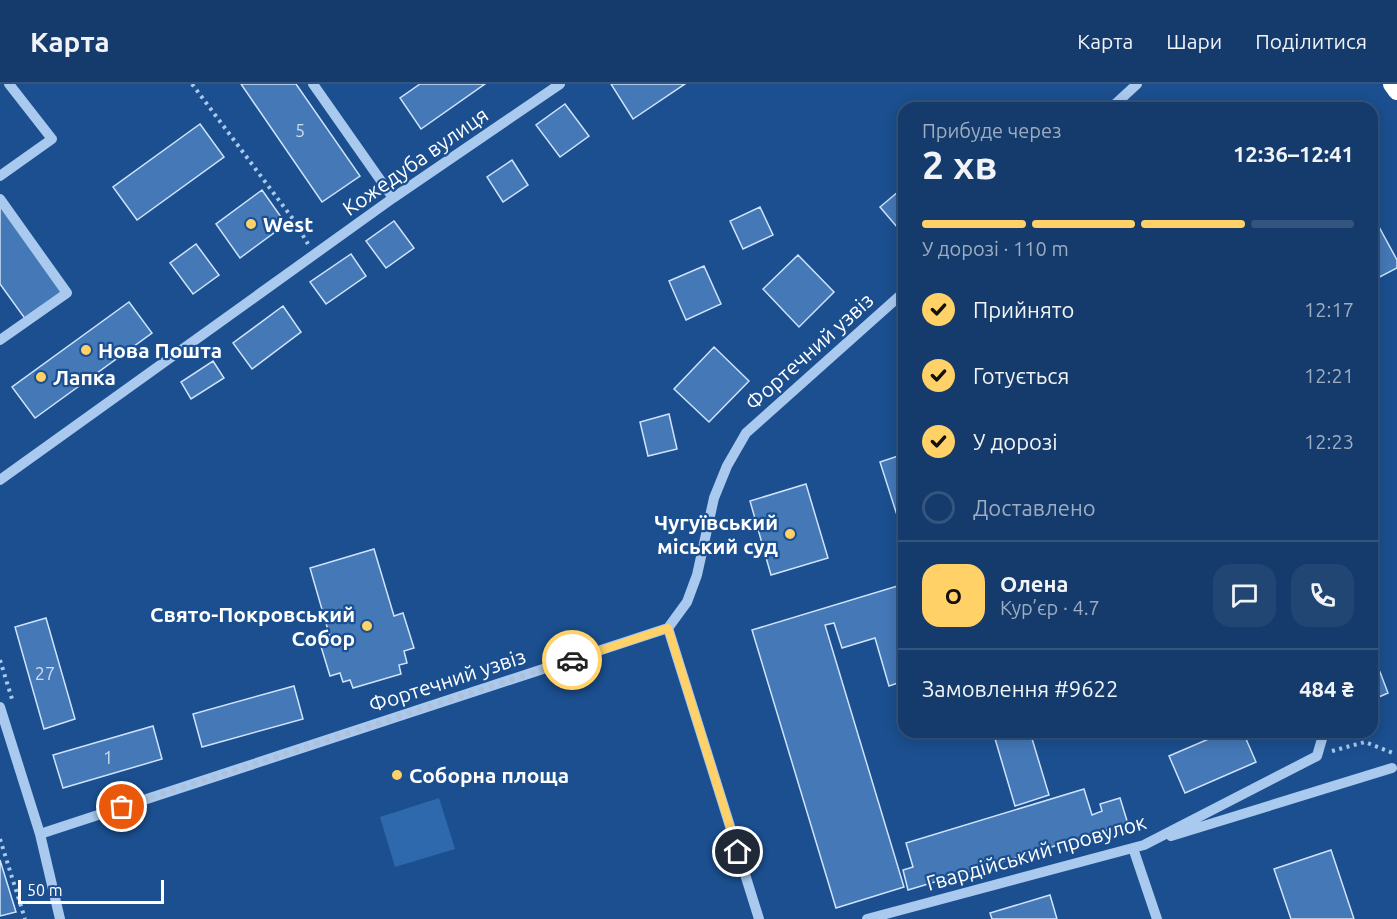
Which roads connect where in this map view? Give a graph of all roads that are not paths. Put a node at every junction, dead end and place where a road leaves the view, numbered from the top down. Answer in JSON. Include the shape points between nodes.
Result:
{"nodes":[{"id":1,"x":9,"y":84,"type":"edge"},
{"id":2,"x":313,"y":84,"type":"edge"},
{"id":3,"x":560,"y":84,"type":"edge"},
{"id":4,"x":1137,"y":84,"type":"edge"},
{"id":5,"x":1392,"y":84,"type":"edge"},
{"id":6,"x":1397,"y":91,"type":"edge"},
{"id":7,"x":1118,"y":102,"type":"edge"},
{"id":8,"x":0,"y":176,"type":"edge"},
{"id":9,"x":393,"y":198,"type":"junction"},
{"id":10,"x":0,"y":199,"type":"edge"},
{"id":11,"x":898,"y":297,"type":"edge"},
{"id":12,"x":0,"y":340,"type":"edge"},
{"id":13,"x":0,"y":480,"type":"edge"},
{"id":14,"x":668,"y":628,"type":"junction"},
{"id":15,"x":0,"y":706,"type":"edge"},
{"id":16,"x":1322,"y":738,"type":"edge"},
{"id":17,"x":1392,"y":768,"type":"dead end"},
{"id":18,"x":39,"y":834,"type":"junction"},
{"id":19,"x":1139,"y":846,"type":"junction"},
{"id":20,"x":60,"y":919,"type":"edge"},
{"id":21,"x":759,"y":919,"type":"edge"},
{"id":22,"x":867,"y":919,"type":"edge"},
{"id":23,"x":1157,"y":919,"type":"edge"}],
"edges":[{"from":1,"to":8,"type":"street","via":[[52,139]]},
{"from":2,"to":9,"type":"street"},
{"from":3,"to":9,"type":"street","name":"Кожедуба вулиця"},
{"from":4,"to":7,"type":"street"},
{"from":5,"to":6,"type":"highway"},
{"from":9,"to":13,"type":"street","name":"Кожедуба вулиця"},
{"from":10,"to":12,"type":"street","via":[[67,292]]},
{"from":11,"to":14,"type":"street","name":"Фортечний узвіз","via":[[746,434],[714,498],[687,603]]},
{"from":14,"to":18,"type":"street","name":"Фортечний узвіз"},
{"from":14,"to":21,"type":"street"},
{"from":15,"to":18,"type":"street"},
{"from":16,"to":19,"type":"street","name":"Гвардійський провулок","via":[[1317,756]]},
{"from":17,"to":19,"type":"street"},
{"from":18,"to":20,"type":"street"},
{"from":19,"to":22,"type":"street","name":"Гвардійський провулок"},
{"from":19,"to":23,"type":"street"}]}
